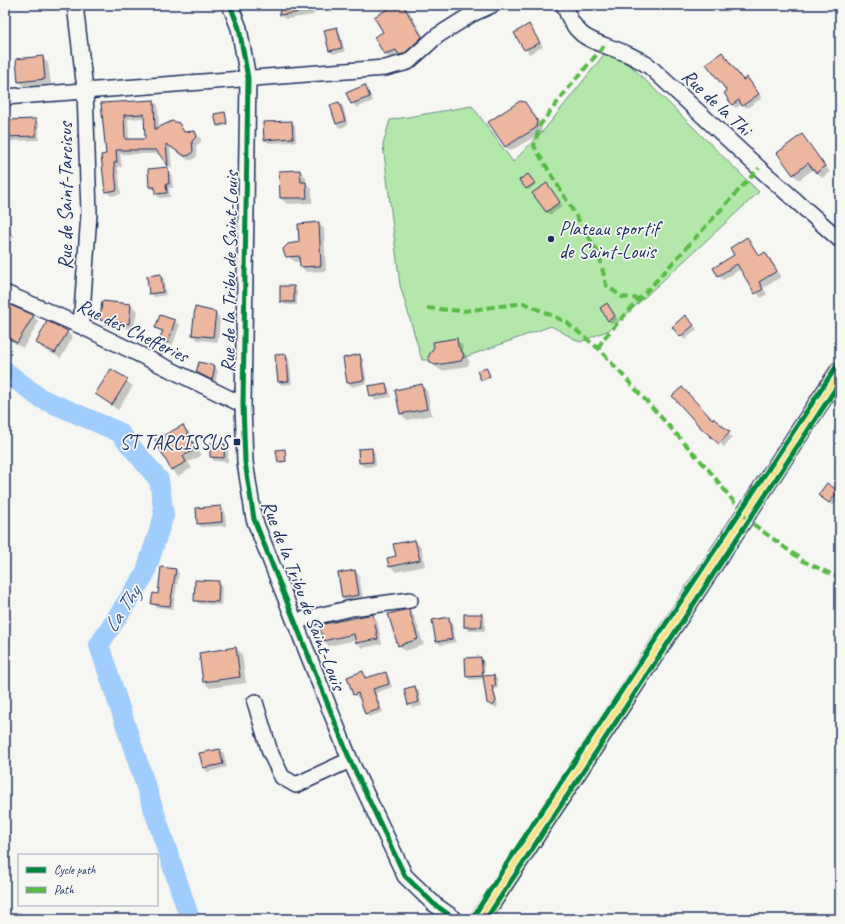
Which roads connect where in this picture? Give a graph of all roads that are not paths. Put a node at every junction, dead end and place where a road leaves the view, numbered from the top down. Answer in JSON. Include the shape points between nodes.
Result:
{"nodes":[{"id":1,"x":75,"y":5,"type":"edge"},
{"id":2,"x":230,"y":5,"type":"edge"},
{"id":3,"x":492,"y":5,"type":"edge"},
{"id":4,"x":564,"y":5,"type":"edge"},
{"id":5,"x":248,"y":78,"type":"junction"},
{"id":6,"x":85,"y":90,"type":"junction"},
{"id":7,"x":5,"y":97,"type":"edge"},
{"id":8,"x":840,"y":240,"type":"edge"},
{"id":9,"x":5,"y":293,"type":"edge"},
{"id":10,"x":81,"y":326,"type":"junction"},
{"id":11,"x":840,"y":371,"type":"edge"},
{"id":12,"x":243,"y":405,"type":"junction"},
{"id":13,"x":410,"y":600,"type":"dead end"},
{"id":14,"x":296,"y":621,"type":"junction"},
{"id":15,"x":255,"y":702,"type":"dead end"},
{"id":16,"x":350,"y":760,"type":"junction"},
{"id":17,"x":455,"y":919,"type":"edge"},
{"id":18,"x":480,"y":919,"type":"edge"}],
"edges":[{"from":1,"to":6,"type":"street","name":"Rue de Saint-Tarcisus"},
{"from":2,"to":5,"type":"street","name":"Rue de la Tribu de Saint-Louis","via":[[239,28]]},
{"from":3,"to":5,"type":"street","via":[[437,36],[408,62],[385,68]]},
{"from":4,"to":8,"type":"street","name":"Rue de la Thi","via":[[569,20],[583,37],[628,54],[649,66]]},
{"from":5,"to":6,"type":"street"},
{"from":5,"to":12,"type":"street","name":"Rue de la Tribu de Saint-Louis"},
{"from":6,"to":7,"type":"street"},
{"from":6,"to":10,"type":"street","name":"Rue de Saint-Tarcisus","via":[[89,214]]},
{"from":9,"to":10,"type":"street","name":"Rue des Chefferies"},
{"from":10,"to":12,"type":"street","name":"Rue des Chefferies"},
{"from":11,"to":18,"type":"main road"},
{"from":12,"to":14,"type":"street","name":"Rue de la Tribu de Saint-Louis","via":[[245,462],[254,519]]},
{"from":13,"to":14,"type":"street","via":[[352,608]]},
{"from":14,"to":16,"type":"street","name":"Rue de la Tribu de Saint-Louis"},
{"from":15,"to":16,"type":"street","via":[[270,752],[282,778],[296,785]]},
{"from":16,"to":17,"type":"street","name":"Rue de la Tribu de Saint-Louis","via":[[405,876],[434,904]]}]}
